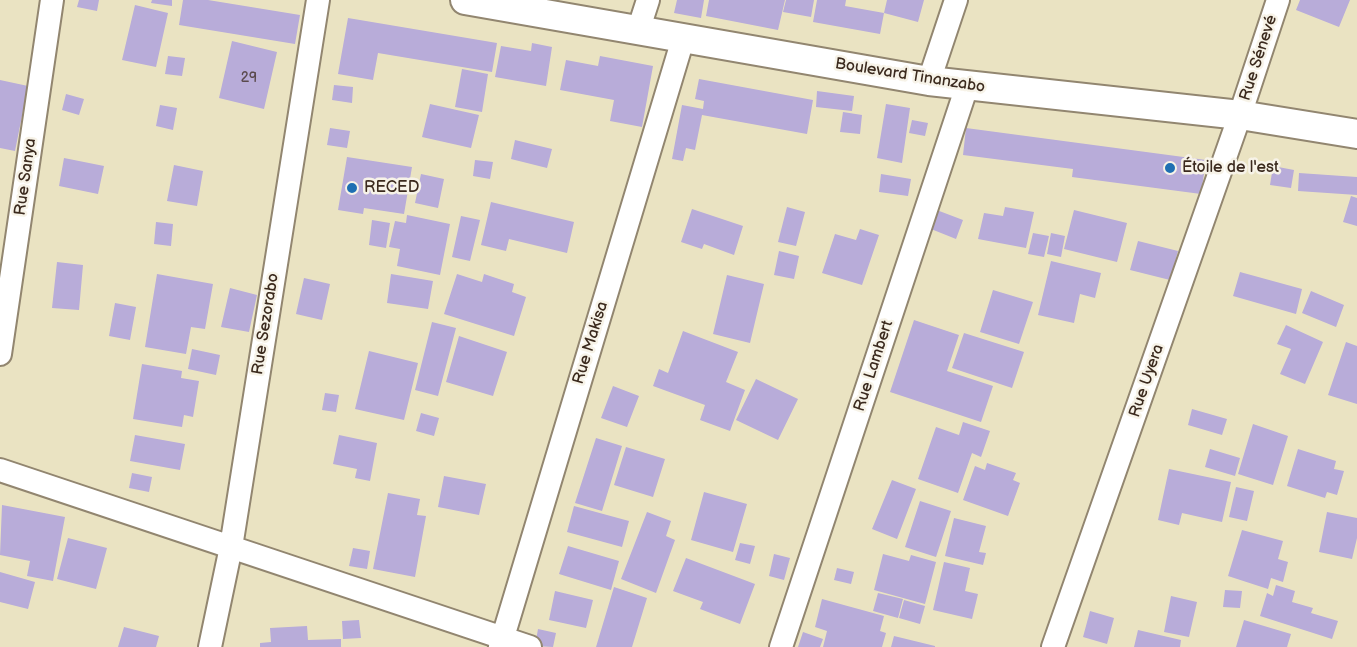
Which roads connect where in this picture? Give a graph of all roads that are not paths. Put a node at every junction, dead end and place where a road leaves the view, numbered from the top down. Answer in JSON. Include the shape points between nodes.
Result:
{"nodes":[{"id":1,"x":52,"y":0,"type":"edge"},
{"id":2,"x":318,"y":0,"type":"edge"},
{"id":3,"x":465,"y":0,"type":"edge"},
{"id":4,"x":648,"y":0,"type":"edge"},
{"id":5,"x":956,"y":0,"type":"edge"},
{"id":6,"x":1278,"y":0,"type":"edge"},
{"id":7,"x":638,"y":31,"type":"junction"},
{"id":8,"x":682,"y":39,"type":"junction"},
{"id":9,"x":929,"y":81,"type":"junction"},
{"id":10,"x":967,"y":86,"type":"junction"},
{"id":11,"x":1240,"y":115,"type":"junction"},
{"id":12,"x":1357,"y":134,"type":"edge"},
{"id":13,"x":0,"y":354,"type":"edge"},
{"id":14,"x":0,"y":470,"type":"edge"},
{"id":15,"x":231,"y":547,"type":"junction"},
{"id":16,"x":501,"y":643,"type":"edge"},
{"id":17,"x":210,"y":647,"type":"edge"},
{"id":18,"x":530,"y":647,"type":"edge"},
{"id":19,"x":781,"y":647,"type":"edge"},
{"id":20,"x":1053,"y":647,"type":"edge"}],
"edges":[{"from":1,"to":13,"type":"street","name":"Rue Sanya"},
{"from":2,"to":15,"type":"street","name":"Rue Sezorabo"},
{"from":3,"to":7,"type":"street","name":"Boulevard Tinanzabo"},
{"from":4,"to":7,"type":"street"},
{"from":5,"to":9,"type":"street"},
{"from":6,"to":11,"type":"street","name":"Rue Sénevé"},
{"from":7,"to":8,"type":"street","name":"Boulevard Tinanzabo"},
{"from":8,"to":9,"type":"street","name":"Boulevard Tinanzabo"},
{"from":8,"to":16,"type":"street","name":"Rue Makisa"},
{"from":9,"to":10,"type":"street","name":"Boulevard Tinanzabo"},
{"from":10,"to":11,"type":"street","name":"Boulevard Tinanzabo"},
{"from":10,"to":19,"type":"street","name":"Rue Lambert"},
{"from":11,"to":12,"type":"street","name":"Boulevard Tinanzabo"},
{"from":11,"to":20,"type":"street","name":"Rue Uyera"},
{"from":14,"to":15,"type":"street"},
{"from":15,"to":16,"type":"street"},
{"from":15,"to":17,"type":"street","name":"Rue Sezorabo"},
{"from":16,"to":18,"type":"street"}]}
